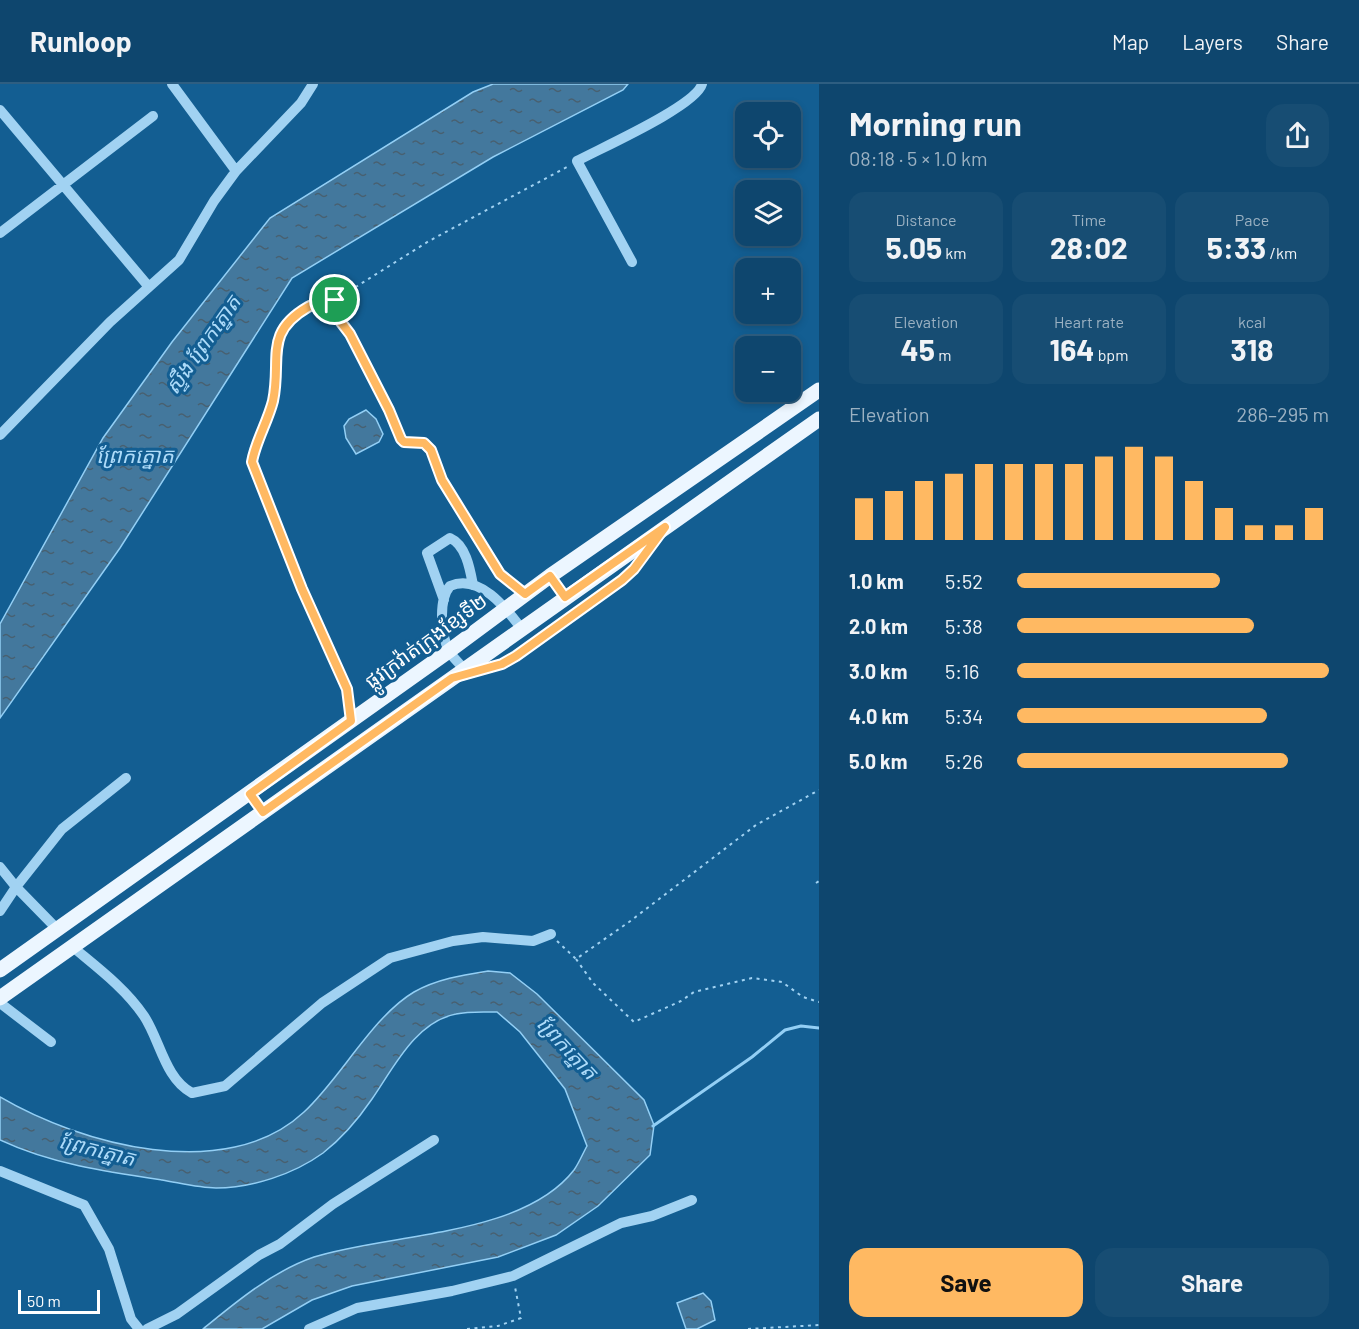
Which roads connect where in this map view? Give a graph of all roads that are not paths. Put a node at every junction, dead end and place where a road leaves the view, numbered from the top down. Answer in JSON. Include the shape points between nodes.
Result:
{"nodes":[{"id":1,"x":172,"y":84,"type":"edge"},
{"id":2,"x":313,"y":84,"type":"edge"},
{"id":3,"x":702,"y":84,"type":"edge"},
{"id":4,"x":0,"y":110,"type":"edge"},
{"id":5,"x":153,"y":116,"type":"dead end"},
{"id":6,"x":236,"y":171,"type":"junction"},
{"id":7,"x":62,"y":185,"type":"junction"},
{"id":8,"x":0,"y":233,"type":"edge"},
{"id":9,"x":632,"y":262,"type":"dead end"},
{"id":10,"x":149,"y":287,"type":"junction"},
{"id":11,"x":819,"y":390,"type":"edge"},
{"id":12,"x":819,"y":419,"type":"edge"},
{"id":13,"x":0,"y":435,"type":"edge"},
{"id":14,"x":665,"y":527,"type":"junction"},
{"id":15,"x":550,"y":576,"type":"junction"},
{"id":16,"x":472,"y":585,"type":"junction"},
{"id":17,"x":565,"y":597,"type":"junction"},
{"id":18,"x":444,"y":600,"type":"junction"},
{"id":19,"x":506,"y":608,"type":"junction"},
{"id":20,"x":521,"y":628,"type":"junction"},
{"id":21,"x":449,"y":651,"type":"junction"},
{"id":22,"x":458,"y":674,"type":"junction"},
{"id":23,"x":126,"y":778,"type":"dead end"},
{"id":24,"x":250,"y":794,"type":"junction"},
{"id":25,"x":263,"y":812,"type":"junction"},
{"id":26,"x":0,"y":867,"type":"edge"},
{"id":27,"x":16,"y":887,"type":"junction"},
{"id":28,"x":0,"y":911,"type":"edge"},
{"id":29,"x":58,"y":930,"type":"junction"},
{"id":30,"x":551,"y":934,"type":"road end"},
{"id":31,"x":74,"y":948,"type":"junction"},
{"id":32,"x":0,"y":970,"type":"edge"},
{"id":33,"x":0,"y":998,"type":"edge"},
{"id":34,"x":0,"y":1003,"type":"edge"},
{"id":35,"x":51,"y":1042,"type":"dead end"},
{"id":36,"x":434,"y":1140,"type":"dead end"},
{"id":37,"x":0,"y":1171,"type":"edge"},
{"id":38,"x":692,"y":1200,"type":"dead end"},
{"id":39,"x":139,"y":1329,"type":"edge"},
{"id":40,"x":147,"y":1329,"type":"edge"},
{"id":41,"x":309,"y":1329,"type":"edge"}],
"edges":[{"from":1,"to":6,"type":"street"},
{"from":2,"to":6,"type":"street","via":[[301,103]]},
{"from":3,"to":9,"type":"street","via":[[675,111],[578,161]]},
{"from":4,"to":7,"type":"street"},
{"from":5,"to":7,"type":"street"},
{"from":6,"to":10,"type":"street","via":[[214,201],[189,248]]},
{"from":7,"to":8,"type":"street"},
{"from":7,"to":10,"type":"street"},
{"from":10,"to":13,"type":"street"},
{"from":11,"to":15,"type":"main road","name":"ផ្លូវក្រវ៉ាត់ក្រុងខ្សែទី២"},
{"from":12,"to":14,"type":"main road"},
{"from":14,"to":17,"type":"main road"},
{"from":14,"to":22,"type":"street","via":[[622,580],[525,649],[502,664]]},
{"from":15,"to":17,"type":"main road"},
{"from":15,"to":19,"type":"main road","name":"ផ្លូវក្រវ៉ាត់ក្រុងខ្សែទី២"},
{"from":16,"to":18,"type":"street","via":[[463,582],[450,586]]},
{"from":16,"to":18,"type":"street","via":[[469,563],[450,538],[430,549],[427,558]]},
{"from":16,"to":19,"type":"street"},
{"from":17,"to":20,"type":"main road"},
{"from":18,"to":21,"type":"street","via":[[442,622]]},
{"from":19,"to":20,"type":"street"},
{"from":19,"to":21,"type":"main road","name":"ផ្លូវក្រវ៉ាត់ក្រុងខ្សែទី២"},
{"from":20,"to":22,"type":"main road"},
{"from":21,"to":22,"type":"street"},
{"from":21,"to":24,"type":"main road","name":"ផ្លូវក្រវ៉ាត់ក្រុងខ្សែទី២"},
{"from":22,"to":25,"type":"main road"},
{"from":23,"to":27,"type":"street","via":[[62,829]]},
{"from":24,"to":25,"type":"main road"},
{"from":24,"to":29,"type":"main road","name":"ផ្លូវក្រវ៉ាត់ក្រុងខ្សែទី២"},
{"from":25,"to":31,"type":"main road"},
{"from":26,"to":27,"type":"street"},
{"from":27,"to":28,"type":"street"},
{"from":27,"to":29,"type":"street"},
{"from":29,"to":32,"type":"main road","name":"ផ្លូវក្រវ៉ាត់ក្រុងខ្សែទី២"},
{"from":30,"to":31,"type":"street","via":[[533,941],[483,937],[453,940],[390,958],[322,1003],[225,1086],[192,1093],[180,1087],[143,1015]]},
{"from":31,"to":33,"type":"main road"},
{"from":34,"to":35,"type":"street"},
{"from":36,"to":40,"type":"street","via":[[333,1204],[177,1314]]},
{"from":37,"to":39,"type":"street","via":[[84,1205],[109,1250]]},
{"from":38,"to":41,"type":"street","via":[[621,1223],[513,1276],[357,1308]]}]}
